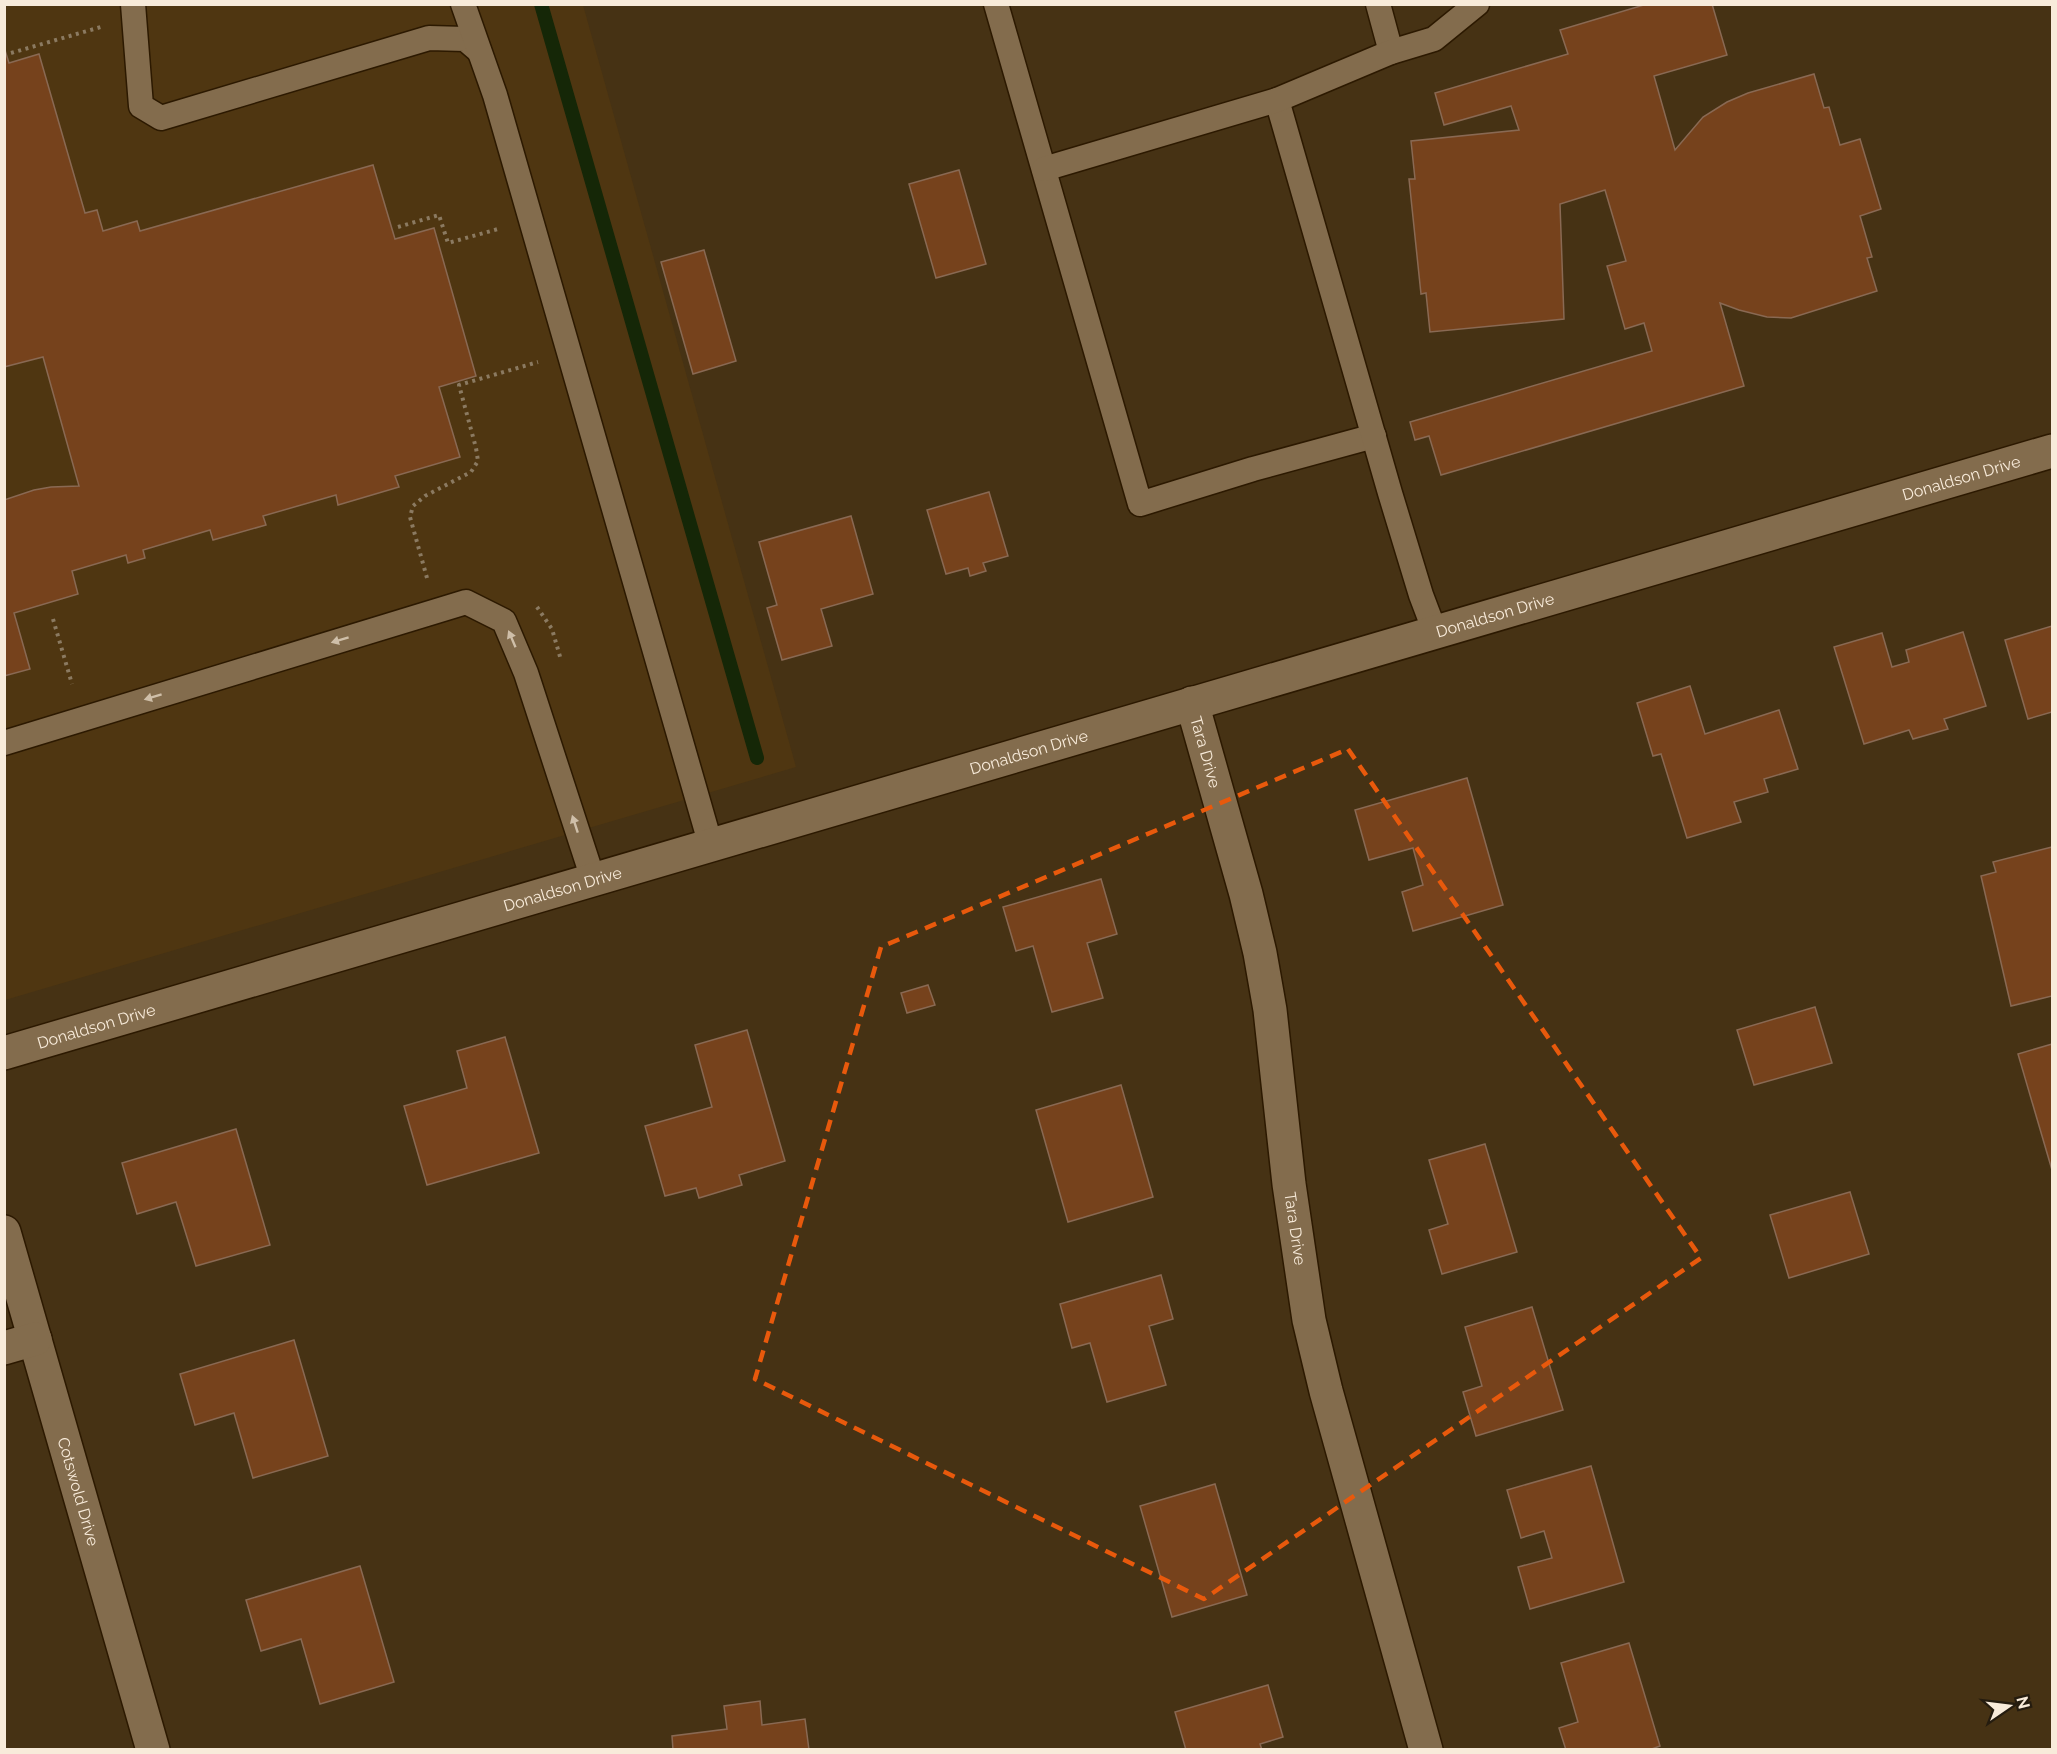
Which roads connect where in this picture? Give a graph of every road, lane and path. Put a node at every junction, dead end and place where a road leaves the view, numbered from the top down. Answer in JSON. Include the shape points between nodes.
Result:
{"nodes":[{"id":1,"x":133,"y":4,"type":"edge"},
{"id":2,"x":463,"y":4,"type":"edge"},
{"id":3,"x":996,"y":4,"type":"edge"},
{"id":4,"x":1378,"y":4,"type":"edge"},
{"id":5,"x":1477,"y":4,"type":"edge"},
{"id":6,"x":84,"y":30,"type":"dead end"},
{"id":7,"x":479,"y":51,"type":"junction"},
{"id":8,"x":1391,"y":52,"type":"junction"},
{"id":9,"x":11,"y":53,"type":"dead end"},
{"id":10,"x":1277,"y":100,"type":"junction"},
{"id":11,"x":1044,"y":169,"type":"junction"},
{"id":12,"x":531,"y":220,"type":"junction"},
{"id":13,"x":398,"y":227,"type":"dead end"},
{"id":14,"x":568,"y":352,"type":"junction"},
{"id":15,"x":1374,"y":436,"type":"junction"},
{"id":16,"x":2052,"y":451,"type":"edge"},
{"id":17,"x":428,"y":582,"type":"dead end"},
{"id":18,"x":53,"y":619,"type":"dead end"},
{"id":19,"x":1435,"y":632,"type":"junction"},
{"id":20,"x":72,"y":684,"type":"dead end"},
{"id":21,"x":1192,"y":703,"type":"junction"},
{"id":22,"x":4,"y":743,"type":"edge"},
{"id":23,"x":711,"y":846,"type":"junction"},
{"id":24,"x":593,"y":879,"type":"junction"},
{"id":25,"x":4,"y":1053,"type":"edge"},
{"id":26,"x":4,"y":1232,"type":"edge"},
{"id":27,"x":35,"y":1339,"type":"junction"},
{"id":28,"x":4,"y":1348,"type":"edge"},
{"id":29,"x":153,"y":1749,"type":"edge"},
{"id":30,"x":1426,"y":1749,"type":"edge"}],
"edges":[{"from":1,"to":7,"type":"lane","via":[[141,106],[161,118],[429,38],[465,39]]},
{"from":2,"to":7,"type":"lane"},
{"from":3,"to":11,"type":"lane"},
{"from":4,"to":8,"type":"lane"},
{"from":5,"to":8,"type":"lane","via":[[1434,39]]},
{"from":6,"to":9,"type":"path"},
{"from":7,"to":12,"type":"lane"},
{"from":8,"to":10,"type":"lane"},
{"from":10,"to":11,"type":"lane"},
{"from":10,"to":15,"type":"lane"},
{"from":11,"to":15,"type":"lane","via":[[1140,504]]},
{"from":12,"to":13,"type":"path","via":[[448,243],[439,215]]},
{"from":12,"to":14,"type":"lane"},
{"from":14,"to":17,"type":"path","via":[[459,385],[478,461],[471,472],[413,506],[410,517]]},
{"from":14,"to":23,"type":"lane"},
{"from":15,"to":19,"type":"lane"},
{"from":16,"to":19,"type":"street","name":"Donaldson Drive"},
{"from":18,"to":20,"type":"path"},
{"from":19,"to":21,"type":"street","name":"Donaldson Drive"},
{"from":21,"to":23,"type":"street","name":"Donaldson Drive"},
{"from":21,"to":30,"type":"street","name":"Tara Drive","via":[[1260,952],[1309,1320]]},
{"from":24,"to":22,"type":"lane","one_way":true,"via":[[526,673],[504,621],[466,602]]},
{"from":23,"to":24,"type":"street","name":"Donaldson Drive"},
{"from":24,"to":25,"type":"street","name":"Donaldson Drive"},
{"from":26,"to":27,"type":"street","name":"Cotswold Drive"},
{"from":27,"to":28,"type":"street"},
{"from":27,"to":29,"type":"street","name":"Cotswold Drive"}]}
